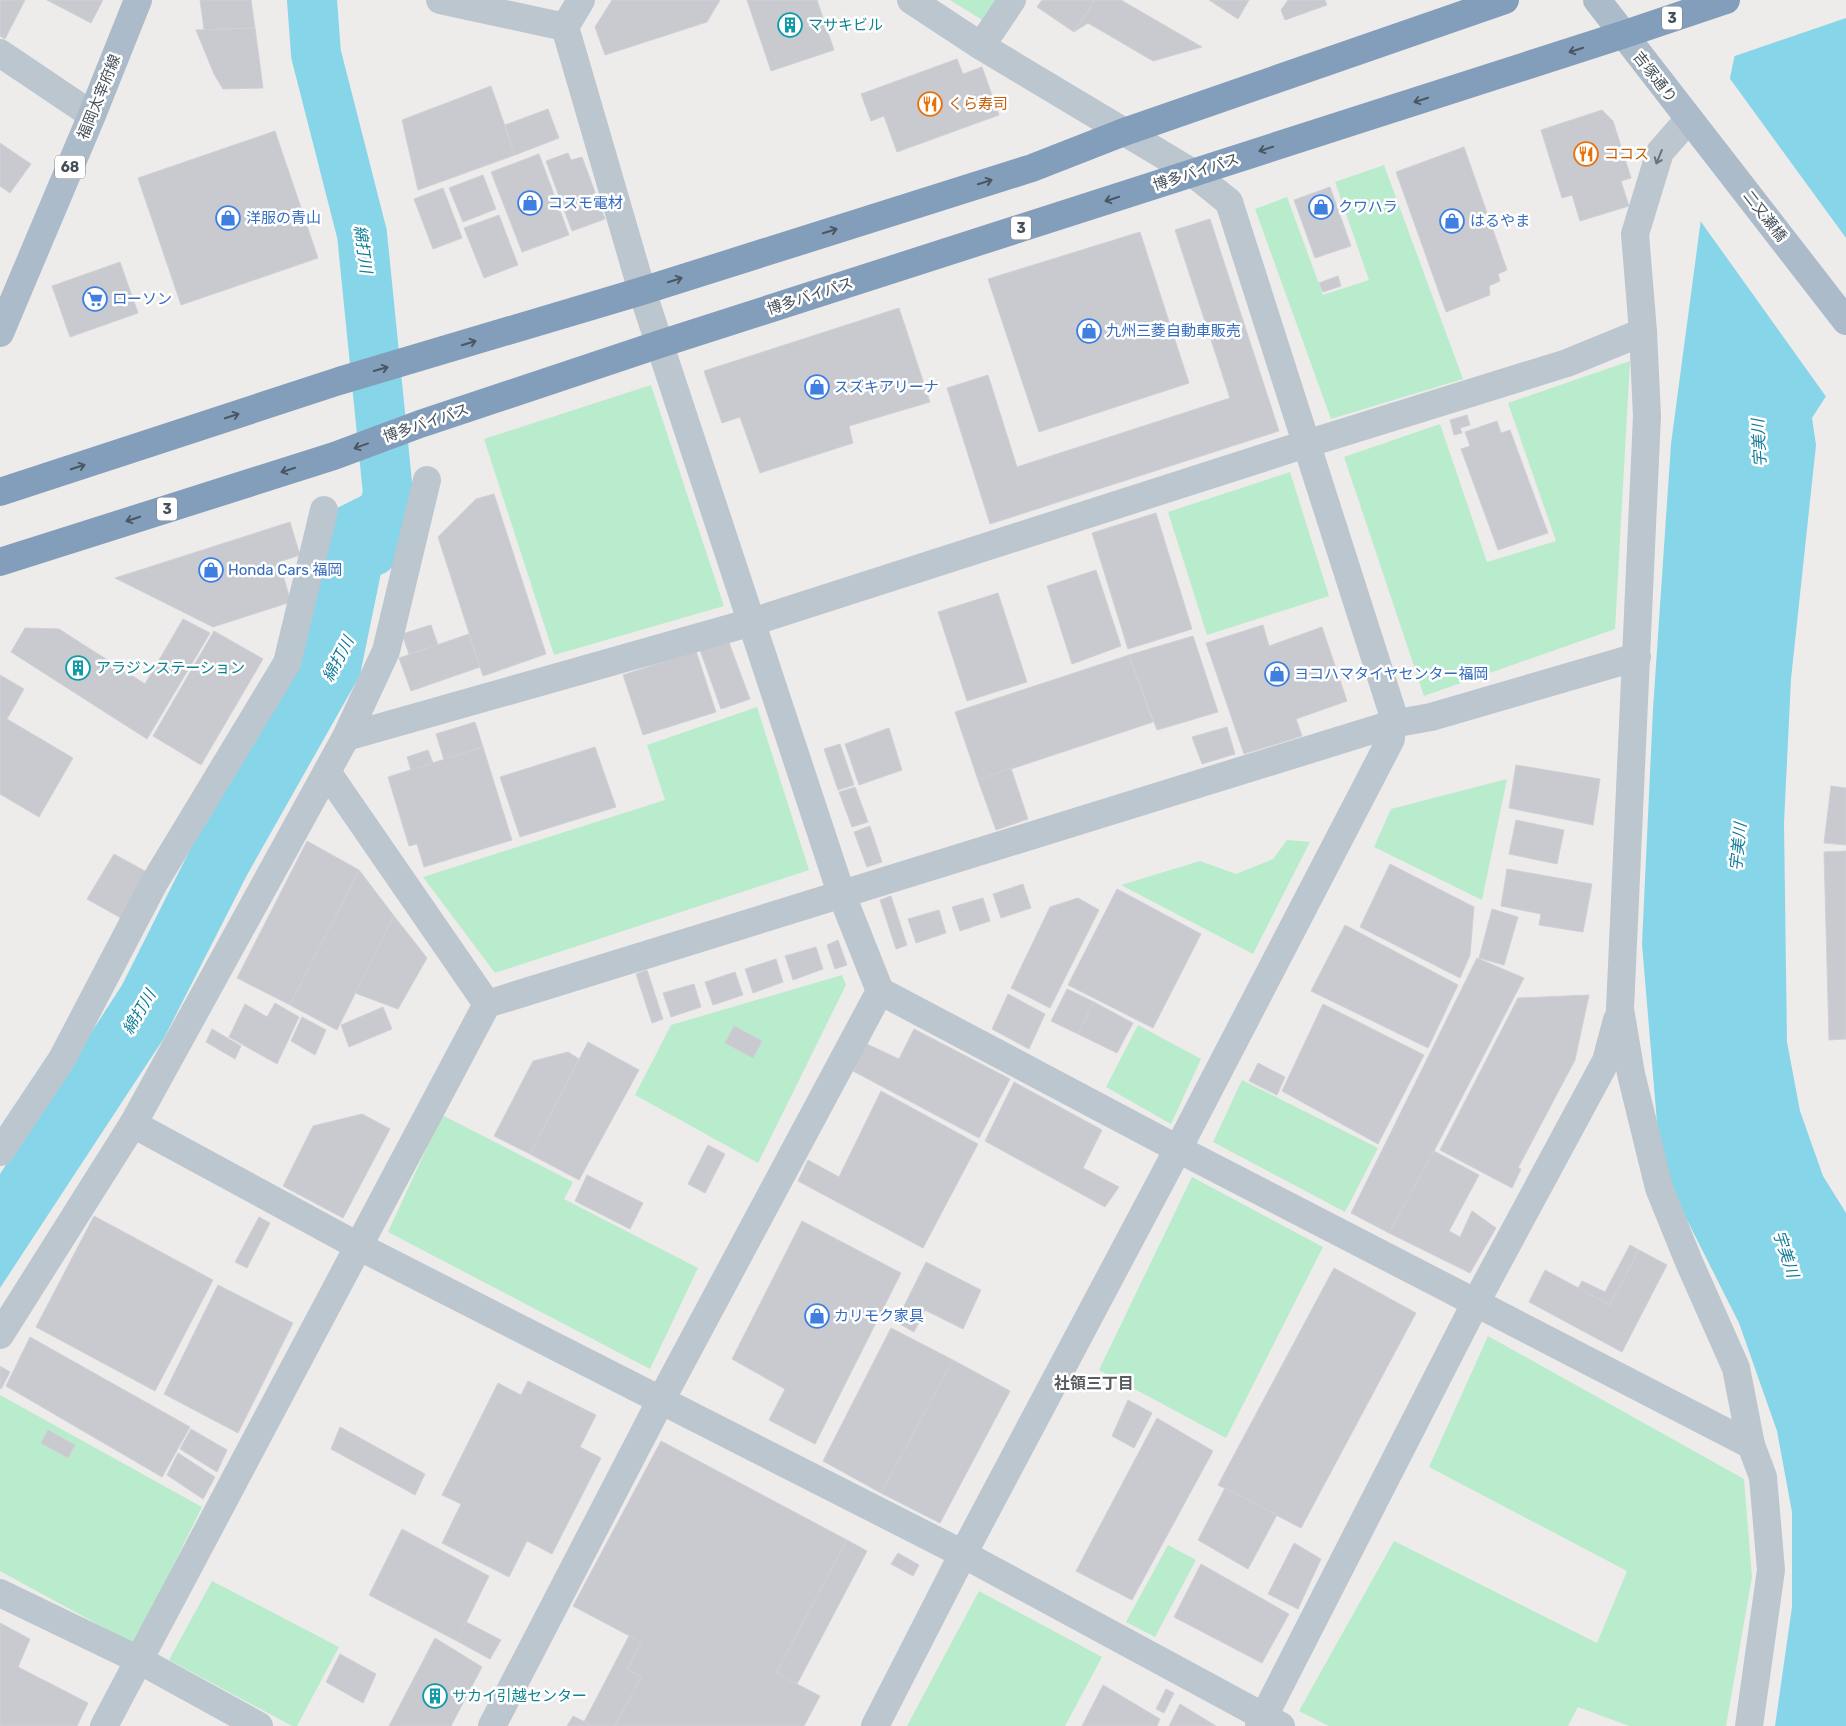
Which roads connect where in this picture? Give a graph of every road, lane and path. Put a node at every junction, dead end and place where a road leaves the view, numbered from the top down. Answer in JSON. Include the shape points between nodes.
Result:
{"nodes":[{"id":1,"x":138,"y":0,"type":"edge"},
{"id":2,"x":440,"y":0,"type":"edge"},
{"id":3,"x":581,"y":0,"type":"edge"},
{"id":4,"x":911,"y":0,"type":"edge"},
{"id":5,"x":1012,"y":0,"type":"edge"},
{"id":6,"x":1505,"y":0,"type":"edge"},
{"id":7,"x":1596,"y":0,"type":"edge"},
{"id":8,"x":1723,"y":1,"type":"edge"},
{"id":9,"x":565,"y":27,"type":"junction"},
{"id":10,"x":1622,"y":35,"type":"junction"},
{"id":11,"x":981,"y":46,"type":"junction"},
{"id":12,"x":0,"y":53,"type":"edge"},
{"id":13,"x":92,"y":115,"type":"junction"},
{"id":14,"x":1689,"y":119,"type":"junction"},
{"id":15,"x":1124,"y":132,"type":"junction"},
{"id":16,"x":1193,"y":173,"type":"junction"},
{"id":17,"x":642,"y":291,"type":"junction"},
{"id":18,"x":1844,"y":318,"type":"edge"},
{"id":19,"x":1643,"y":332,"type":"junction"},
{"id":20,"x":0,"y":333,"type":"edge"},
{"id":21,"x":660,"y":344,"type":"junction"},
{"id":22,"x":1306,"y":444,"type":"junction"},
{"id":23,"x":427,"y":480,"type":"dead end"},
{"id":24,"x":0,"y":492,"type":"edge"},
{"id":25,"x":324,"y":510,"type":"dead end"},
{"id":26,"x":0,"y":562,"type":"edge"},
{"id":27,"x":752,"y":622,"type":"junction"},
{"id":28,"x":1637,"y":658,"type":"junction"},
{"id":29,"x":1392,"y":724,"type":"junction"},
{"id":30,"x":346,"y":737,"type":"junction"},
{"id":31,"x":327,"y":772,"type":"junction"},
{"id":32,"x":841,"y":893,"type":"junction"},
{"id":33,"x":880,"y":991,"type":"junction"},
{"id":34,"x":487,"y":1004,"type":"junction"},
{"id":35,"x":1620,"y":1009,"type":"junction"},
{"id":36,"x":133,"y":1124,"type":"junction"},
{"id":37,"x":1178,"y":1150,"type":"junction"},
{"id":38,"x":0,"y":1152,"type":"edge"},
{"id":39,"x":358,"y":1246,"type":"junction"},
{"id":40,"x":1475,"y":1304,"type":"junction"},
{"id":41,"x":0,"y":1335,"type":"edge"},
{"id":42,"x":661,"y":1400,"type":"junction"},
{"id":43,"x":1751,"y":1445,"type":"junction"},
{"id":44,"x":963,"y":1554,"type":"junction"},
{"id":45,"x":0,"y":1593,"type":"edge"},
{"id":46,"x":139,"y":1660,"type":"junction"},
{"id":47,"x":1268,"y":1723,"type":"edge"},
{"id":48,"x":104,"y":1726,"type":"edge"},
{"id":49,"x":259,"y":1726,"type":"edge"},
{"id":50,"x":492,"y":1726,"type":"edge"},
{"id":51,"x":875,"y":1726,"type":"edge"},
{"id":52,"x":1749,"y":1726,"type":"edge"}],
"edges":[{"from":1,"to":13,"type":"main road","name":"福岡太宰府線","number":"68"},
{"from":2,"to":9,"type":"street"},
{"from":3,"to":9,"type":"street"},
{"from":4,"to":11,"type":"street"},
{"from":5,"to":11,"type":"street"},
{"from":6,"to":15,"type":"highway"},
{"from":7,"to":10,"type":"main road","name":"吉塚通り"},
{"from":8,"to":10,"type":"highway","number":"3"},
{"from":9,"to":17,"type":"street"},
{"from":10,"to":14,"type":"main road","name":"吉塚通り"},
{"from":10,"to":16,"type":"highway","name":"博多バイパス","number":"3","one_way":true},
{"from":11,"to":15,"type":"street"},
{"from":12,"to":13,"type":"street"},
{"from":13,"to":20,"type":"main road","name":"福岡太宰府線","number":"68"},
{"from":14,"to":18,"type":"main road","name":"二又瀬橋"},
{"from":14,"to":19,"type":"street","one_way":true,"via":[[1660,152],[1636,234]]},
{"from":15,"to":16,"type":"street"},
{"from":17,"to":15,"type":"highway","one_way":true,"via":[[1032,168]]},
{"from":16,"to":21,"type":"highway","name":"博多バイパス","number":"3","one_way":true},
{"from":16,"to":22,"type":"street","via":[[1229,202]]},
{"from":17,"to":21,"type":"street"},
{"from":24,"to":17,"type":"highway","one_way":true,"via":[[338,381]]},
{"from":19,"to":22,"type":"street","via":[[1567,363]]},
{"from":19,"to":28,"type":"street","via":[[1647,416]]},
{"from":21,"to":26,"type":"highway","name":"博多バイパス","number":"3","one_way":true,"via":[[334,456]]},
{"from":21,"to":27,"type":"street"},
{"from":22,"to":27,"type":"street"},
{"from":22,"to":29,"type":"street","via":[[1392,711]]},
{"from":23,"to":30,"type":"street","via":[[386,651]]},
{"from":25,"to":38,"type":"street","via":[[286,663],[154,883],[62,1059]]},
{"from":27,"to":30,"type":"street"},
{"from":27,"to":32,"type":"street"},
{"from":28,"to":29,"type":"street","via":[[1431,717]]},
{"from":28,"to":35,"type":"street"},
{"from":29,"to":32,"type":"street"},
{"from":29,"to":37,"type":"street","via":[[1391,739]]},
{"from":30,"to":31,"type":"street"},
{"from":31,"to":34,"type":"street"},
{"from":31,"to":36,"type":"street"},
{"from":32,"to":33,"type":"street"},
{"from":32,"to":34,"type":"street"},
{"from":33,"to":37,"type":"street"},
{"from":33,"to":42,"type":"street"},
{"from":34,"to":39,"type":"street"},
{"from":35,"to":40,"type":"street","via":[[1606,1062]]},
{"from":35,"to":43,"type":"street","via":[[1631,1074],[1659,1188],[1736,1368]]},
{"from":36,"to":39,"type":"street"},
{"from":36,"to":41,"type":"street"},
{"from":37,"to":40,"type":"street"},
{"from":37,"to":44,"type":"street"},
{"from":39,"to":42,"type":"street"},
{"from":39,"to":46,"type":"street"},
{"from":40,"to":43,"type":"street"},
{"from":40,"to":47,"type":"street"},
{"from":42,"to":44,"type":"street"},
{"from":42,"to":50,"type":"street"},
{"from":43,"to":52,"type":"street","via":[[1763,1477],[1771,1570]]},
{"from":44,"to":47,"type":"street"},
{"from":44,"to":51,"type":"street"},
{"from":45,"to":46,"type":"street"},
{"from":46,"to":48,"type":"street"},
{"from":46,"to":49,"type":"street"}]}
